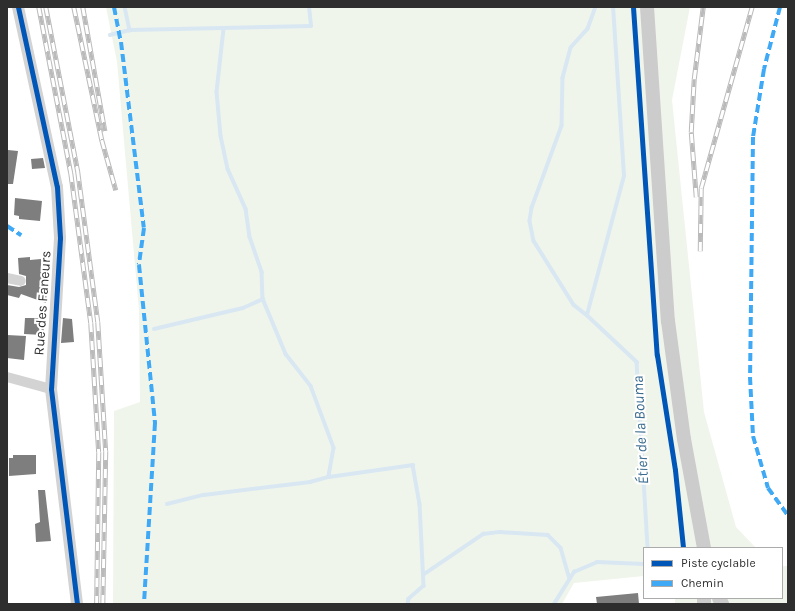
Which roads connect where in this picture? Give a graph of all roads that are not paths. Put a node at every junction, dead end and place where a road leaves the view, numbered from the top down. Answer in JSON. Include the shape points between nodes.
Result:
{"nodes":[{"id":1,"x":18,"y":7,"type":"edge"},
{"id":2,"x":647,"y":7,"type":"edge"},
{"id":3,"x":7,"y":278,"type":"edge"},
{"id":4,"x":21,"y":281,"type":"dead end"},
{"id":5,"x":7,"y":377,"type":"edge"},
{"id":6,"x":51,"y":389,"type":"junction"},
{"id":7,"x":704,"y":547,"type":"edge"},
{"id":8,"x":77,"y":604,"type":"edge"}],
"edges":[{"from":1,"to":6,"type":"street","name":"Rue des Faneurs","via":[[49,139],[60,214]]},
{"from":2,"to":7,"type":"main road","via":[[668,321],[684,439]]},
{"from":3,"to":4,"type":"street"},
{"from":5,"to":6,"type":"street"},
{"from":6,"to":8,"type":"street","name":"Rue des Faneurs"}]}
